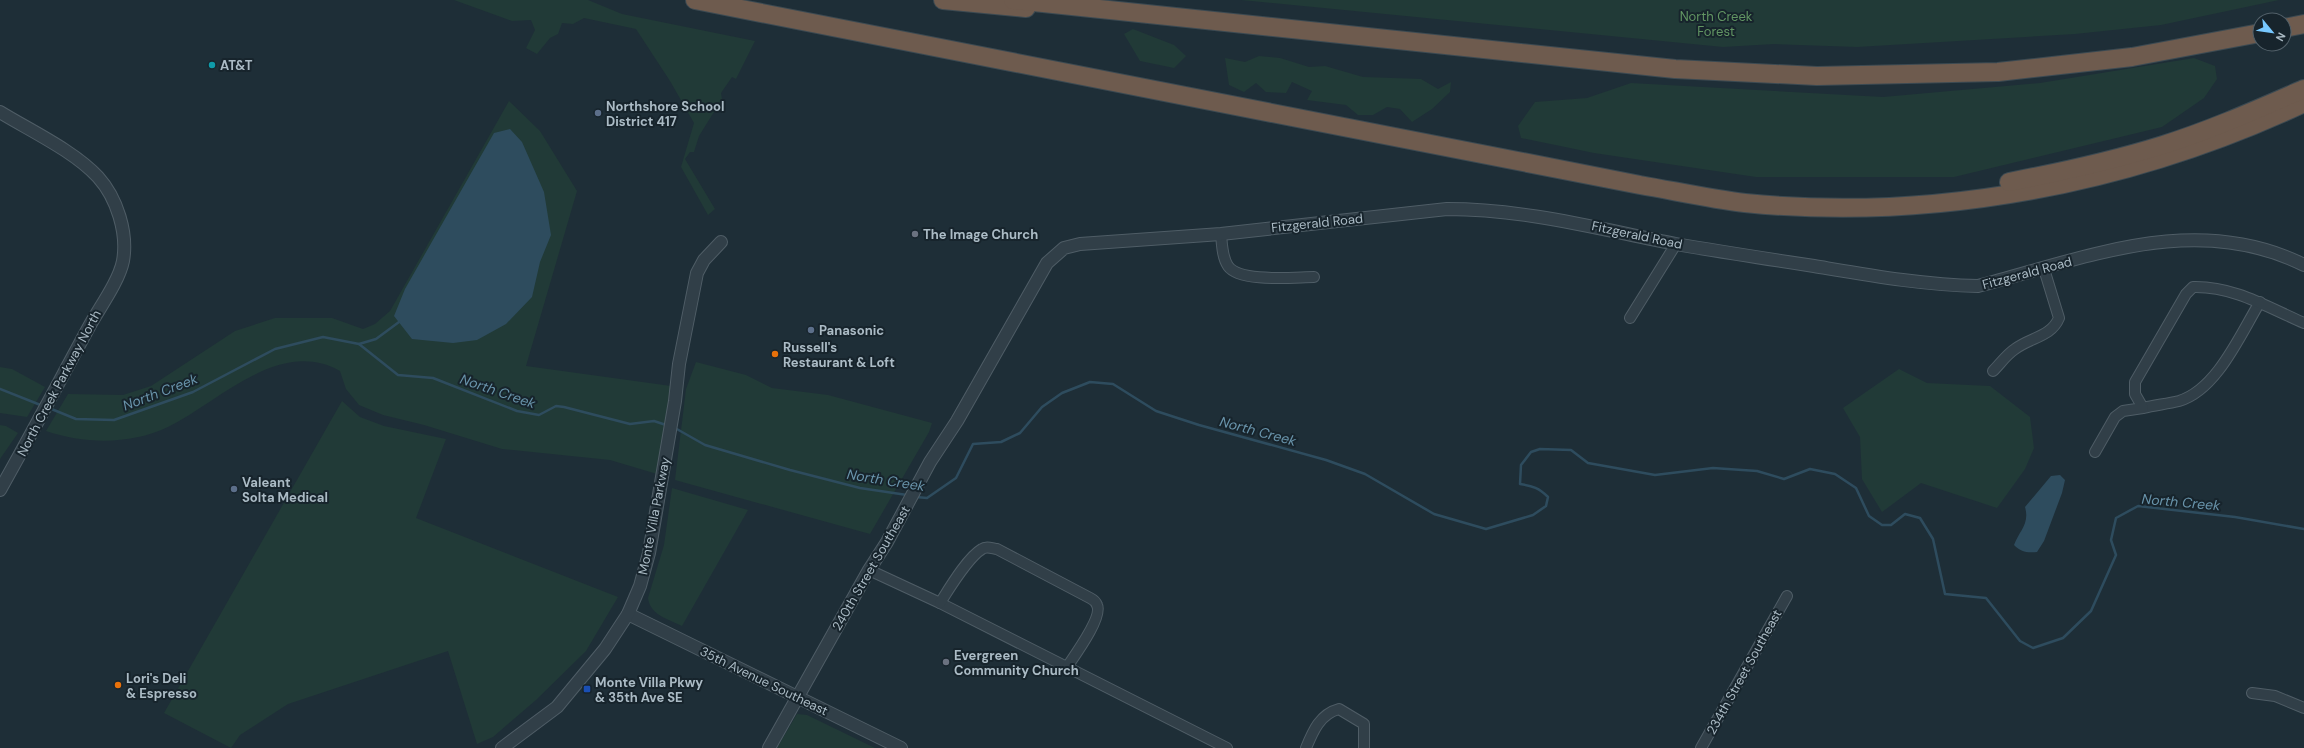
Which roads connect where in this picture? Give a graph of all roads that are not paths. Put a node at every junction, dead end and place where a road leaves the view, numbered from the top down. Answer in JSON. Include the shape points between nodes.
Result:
{"nodes":[{"id":1,"x":695,"y":0,"type":"edge"},
{"id":2,"x":746,"y":0,"type":"edge"},
{"id":3,"x":943,"y":0,"type":"edge"},
{"id":4,"x":1013,"y":0,"type":"edge"},
{"id":5,"x":2304,"y":24,"type":"edge"},
{"id":6,"x":2292,"y":26,"type":"edge"},
{"id":7,"x":2252,"y":35,"type":"edge"},
{"id":8,"x":917,"y":37,"type":"junction"},
{"id":9,"x":1934,"y":73,"type":"junction"},
{"id":10,"x":2304,"y":89,"type":"edge"},
{"id":11,"x":2304,"y":103,"type":"edge"},
{"id":12,"x":0,"y":112,"type":"edge"},
{"id":13,"x":1648,"y":181,"type":"junction"},
{"id":14,"x":1221,"y":234,"type":"junction"},
{"id":15,"x":721,"y":242,"type":"dead end"},
{"id":16,"x":1676,"y":244,"type":"junction"},
{"id":17,"x":1064,"y":248,"type":"joint"},
{"id":18,"x":2304,"y":265,"type":"edge"},
{"id":19,"x":2044,"y":269,"type":"junction"},
{"id":20,"x":1314,"y":277,"type":"dead end"},
{"id":21,"x":2260,"y":302,"type":"junction"},
{"id":22,"x":1630,"y":318,"type":"dead end"},
{"id":23,"x":2304,"y":323,"type":"edge"},
{"id":24,"x":1993,"y":371,"type":"dead end"},
{"id":25,"x":2143,"y":408,"type":"junction"},
{"id":26,"x":2095,"y":452,"type":"dead end"},
{"id":27,"x":0,"y":490,"type":"edge"},
{"id":28,"x":869,"y":570,"type":"junction"},
{"id":29,"x":1787,"y":596,"type":"dead end"},
{"id":30,"x":940,"y":603,"type":"junction"},
{"id":31,"x":628,"y":614,"type":"junction"},
{"id":32,"x":1067,"y":667,"type":"junction"},
{"id":33,"x":2252,"y":693,"type":"dead end"},
{"id":34,"x":798,"y":697,"type":"junction"},
{"id":35,"x":2304,"y":708,"type":"edge"},
{"id":36,"x":502,"y":748,"type":"edge"},
{"id":37,"x":769,"y":748,"type":"edge"},
{"id":38,"x":901,"y":748,"type":"edge"},
{"id":39,"x":1227,"y":748,"type":"edge"},
{"id":40,"x":1306,"y":748,"type":"edge"},
{"id":41,"x":1364,"y":748,"type":"edge"},
{"id":42,"x":1701,"y":748,"type":"edge"}],
"edges":[{"from":1,"to":8,"type":"highway"},
{"from":2,"to":8,"type":"highway"},
{"from":3,"to":9,"type":"highway","via":[[1697,78],[1875,83],[1911,82]]},
{"from":4,"to":9,"type":"highway","via":[[1675,69],[1817,76]]},
{"from":5,"to":6,"type":"highway"},
{"from":7,"to":9,"type":"highway","via":[[2072,65],[1998,72]]},
{"from":8,"to":13,"type":"highway"},
{"from":10,"to":13,"type":"highway","via":[[2163,145],[2066,171],[1986,186],[1902,196],[1809,195]]},
{"from":11,"to":13,"type":"highway","via":[[2244,130],[2175,155],[2060,186],[1996,196],[1907,206],[1793,206],[1744,202]]},
{"from":12,"to":27,"type":"street","name":"North Creek Parkway North","via":[[75,158],[99,178],[121,217],[123,255],[118,276]]},
{"from":14,"to":16,"type":"street","name":"Fitzgerald Road","via":[[1447,209],[1475,209],[1568,220]]},
{"from":14,"to":17,"type":"street","name":"Fitzgerald Road","via":[[1080,244]]},
{"from":14,"to":20,"type":"street","via":[[1224,257],[1228,267],[1235,273],[1246,277]]},
{"from":15,"to":31,"type":"street","name":"Monte Villa Parkway","via":[[704,260],[697,273],[679,364],[649,553],[640,586]]},
{"from":16,"to":19,"type":"street","name":"Fitzgerald Road","via":[[1890,278],[1963,286],[1978,286]]},
{"from":16,"to":22,"type":"street"},
{"from":17,"to":28,"type":"street","name":"240th Street Southeast","via":[[1055,254],[1038,277]]},
{"from":18,"to":19,"type":"street","name":"Fitzgerald Road","via":[[2264,249],[2237,242],[2205,240],[2152,242]]},
{"from":19,"to":24,"type":"street","via":[[2059,318],[2051,331],[2015,349]]},
{"from":21,"to":23,"type":"street"},
{"from":21,"to":25,"type":"street","via":[[2225,361],[2194,394],[2180,401]]},
{"from":21,"to":25,"type":"street","via":[[2207,287],[2193,287],[2186,294],[2135,382],[2136,394]]},
{"from":25,"to":26,"type":"street","via":[[2123,411],[2115,417]]},
{"from":28,"to":30,"type":"street"},
{"from":28,"to":34,"type":"street","name":"240th Street Southeast"},
{"from":29,"to":42,"type":"street","name":"234th Street Southeast"},
{"from":30,"to":32,"type":"street"},
{"from":30,"to":32,"type":"street","via":[[957,576],[981,549],[997,549],[1090,598],[1097,605],[1098,614],[1092,628]]},
{"from":31,"to":34,"type":"street","name":"35th Avenue Southeast"},
{"from":31,"to":36,"type":"street","name":"Monte Villa Parkway","via":[[606,648],[556,707]]},
{"from":32,"to":39,"type":"street"},
{"from":33,"to":35,"type":"street","via":[[2275,696]]},
{"from":34,"to":37,"type":"street","name":"240th Street Southeast"},
{"from":34,"to":38,"type":"street","name":"35th Avenue Southeast"},
{"from":40,"to":41,"type":"street","via":[[1322,718],[1328,712],[1339,709],[1364,724]]}]}
